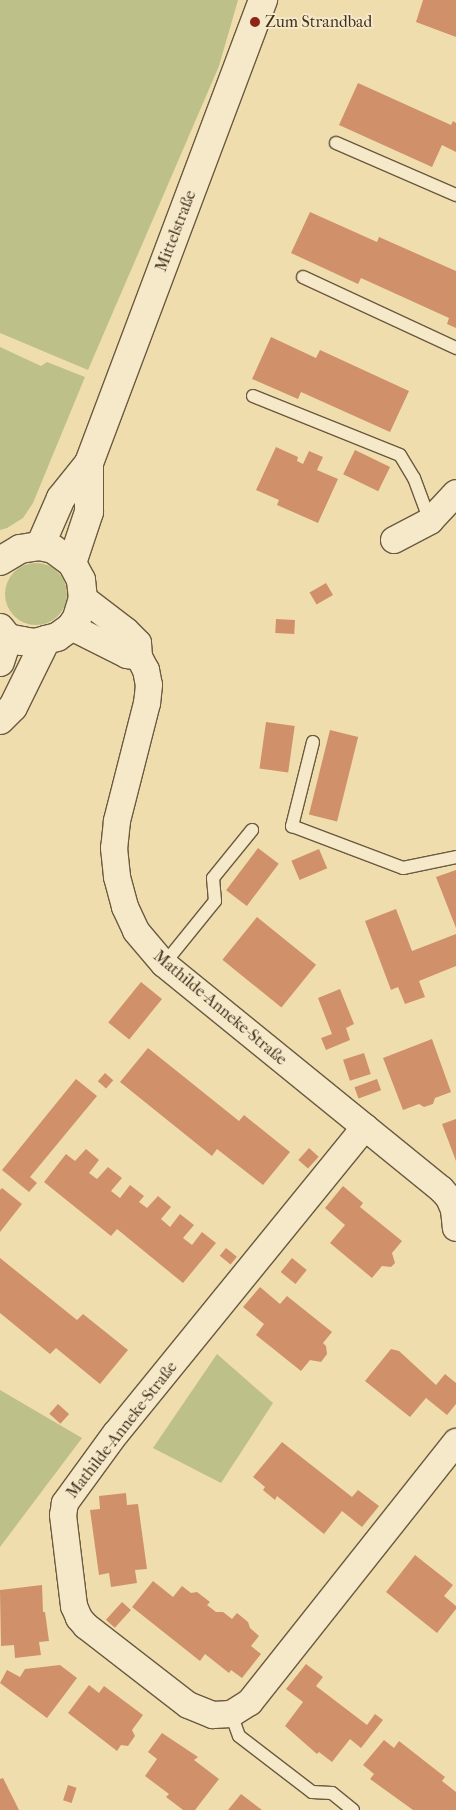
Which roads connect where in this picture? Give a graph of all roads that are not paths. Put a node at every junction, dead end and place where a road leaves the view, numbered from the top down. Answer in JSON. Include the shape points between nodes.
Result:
{"nodes":[{"id":1,"x":263,"y":0,"type":"edge"},
{"id":2,"x":336,"y":143,"type":"dead end"},
{"id":3,"x":456,"y":195,"type":"edge"},
{"id":4,"x":303,"y":277,"type":"dead end"},
{"id":5,"x":456,"y":348,"type":"edge"},
{"id":6,"x":253,"y":396,"type":"dead end"},
{"id":7,"x":89,"y":463,"type":"junction"},
{"id":8,"x":456,"y":493,"type":"edge"},
{"id":9,"x":430,"y":521,"type":"junction"},
{"id":10,"x":394,"y":540,"type":"dead end"},
{"id":11,"x":40,"y":546,"type":"junction"},
{"id":12,"x":0,"y":561,"type":"edge"},
{"id":13,"x":72,"y":563,"type":"junction"},
{"id":14,"x":83,"y":598,"type":"junction"},
{"id":15,"x":71,"y":627,"type":"junction"},
{"id":16,"x":46,"y":640,"type":"junction"},
{"id":17,"x":3,"y":643,"type":"edge"},
{"id":18,"x":139,"y":657,"type":"junction"},
{"id":19,"x":0,"y":720,"type":"edge"},
{"id":20,"x":312,"y":742,"type":"dead end"},
{"id":21,"x":252,"y":830,"type":"dead end"},
{"id":22,"x":456,"y":857,"type":"edge"},
{"id":23,"x":164,"y":964,"type":"junction"},
{"id":24,"x":365,"y":1127,"type":"junction"},
{"id":25,"x":456,"y":1228,"type":"edge"},
{"id":26,"x":456,"y":1442,"type":"edge"},
{"id":27,"x":231,"y":1714,"type":"junction"},
{"id":28,"x":353,"y":1810,"type":"edge"}],
"edges":[{"from":1,"to":7,"type":"main road","name":"Mittelstraße"},
{"from":2,"to":3,"type":"lane"},
{"from":4,"to":5,"type":"lane"},
{"from":6,"to":9,"type":"lane","via":[[400,455],[414,478]]},
{"from":7,"to":11,"type":"main road","name":"Mittelstraße","via":[[61,498]]},
{"from":7,"to":13,"type":"main road","name":"Mittelstraße","via":[[89,512]]},
{"from":8,"to":9,"type":"street"},
{"from":9,"to":10,"type":"street"},
{"from":11,"to":12,"type":"main road","via":[[20,548]]},
{"from":11,"to":13,"type":"main road","via":[[53,549]]},
{"from":13,"to":14,"type":"main road","via":[[81,580]]},
{"from":14,"to":15,"type":"main road"},
{"from":14,"to":18,"type":"street","name":"Mathilde-Anneke-Straße","via":[[138,643]]},
{"from":15,"to":16,"type":"main road"},
{"from":15,"to":18,"type":"street","via":[[127,655]]},
{"from":16,"to":17,"type":"main road"},
{"from":16,"to":19,"type":"main road","via":[[13,707]]},
{"from":18,"to":23,"type":"street","name":"Mathilde-Anneke-Straße","via":[[146,670],[147,703],[117,821],[114,848],[116,877],[136,931]]},
{"from":20,"to":22,"type":"lane","via":[[292,826],[402,868]]},
{"from":21,"to":23,"type":"lane","via":[[213,878],[215,901]]},
{"from":23,"to":24,"type":"street","name":"Mathilde-Anneke-Straße"},
{"from":24,"to":25,"type":"street","name":"Mathilde-Anneke-Straße","via":[[445,1194],[454,1210]]},
{"from":24,"to":27,"type":"street","name":"Mathilde-Anneke-Straße","via":[[116,1433],[65,1503],[63,1515],[74,1606],[79,1618],[188,1705],[213,1715]]},
{"from":26,"to":27,"type":"street","via":[[250,1702]]},
{"from":27,"to":28,"type":"lane","via":[[238,1736],[312,1792],[332,1793]]}]}
